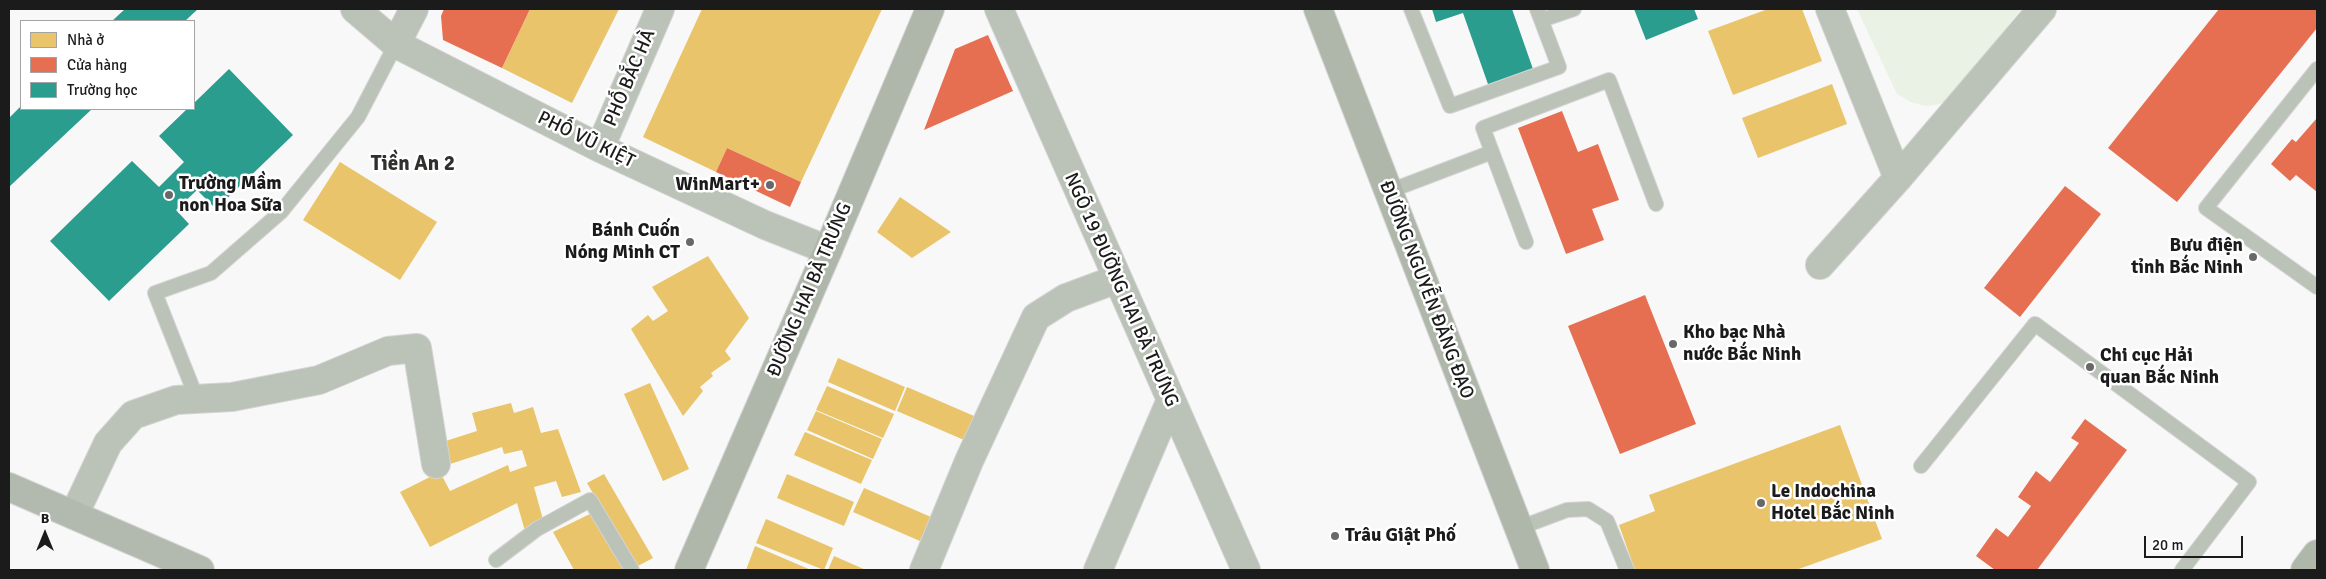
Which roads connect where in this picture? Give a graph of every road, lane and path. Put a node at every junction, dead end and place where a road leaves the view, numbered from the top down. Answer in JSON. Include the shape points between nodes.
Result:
{"nodes":[{"id":1,"x":355,"y":9,"type":"edge"},
{"id":2,"x":414,"y":9,"type":"edge"},
{"id":3,"x":660,"y":9,"type":"edge"},
{"id":4,"x":930,"y":9,"type":"edge"},
{"id":5,"x":999,"y":9,"type":"edge"},
{"id":6,"x":1318,"y":9,"type":"edge"},
{"id":7,"x":1411,"y":9,"type":"edge"},
{"id":8,"x":1574,"y":9,"type":"edge"},
{"id":9,"x":1830,"y":9,"type":"edge"},
{"id":10,"x":2042,"y":9,"type":"edge"},
{"id":11,"x":1540,"y":15,"type":"edge"},
{"id":12,"x":396,"y":44,"type":"junction"},
{"id":13,"x":2317,"y":69,"type":"edge"},
{"id":14,"x":600,"y":148,"type":"junction"},
{"id":15,"x":1492,"y":152,"type":"junction"},
{"id":16,"x":1898,"y":178,"type":"junction"},
{"id":17,"x":1388,"y":192,"type":"junction"},
{"id":18,"x":1656,"y":204,"type":"dead end"},
{"id":19,"x":1526,"y":242,"type":"dead end"},
{"id":20,"x":828,"y":250,"type":"junction"},
{"id":21,"x":1820,"y":265,"type":"dead end"},
{"id":22,"x":1117,"y":279,"type":"junction"},
{"id":23,"x":2317,"y":287,"type":"edge"},
{"id":24,"x":197,"y":399,"type":"junction"},
{"id":25,"x":1170,"y":402,"type":"junction"},
{"id":26,"x":436,"y":464,"type":"dead end"},
{"id":27,"x":1920,"y":466,"type":"dead end"},
{"id":28,"x":9,"y":486,"type":"edge"},
{"id":29,"x":74,"y":515,"type":"junction"},
{"id":30,"x":1519,"y":528,"type":"junction"},
{"id":31,"x":2317,"y":554,"type":"edge"},
{"id":32,"x":496,"y":560,"type":"dead end"},
{"id":33,"x":200,"y":570,"type":"edge"},
{"id":34,"x":632,"y":570,"type":"edge"},
{"id":35,"x":688,"y":570,"type":"edge"},
{"id":36,"x":924,"y":570,"type":"edge"},
{"id":37,"x":1098,"y":570,"type":"edge"},
{"id":38,"x":1246,"y":570,"type":"edge"},
{"id":39,"x":1535,"y":570,"type":"edge"},
{"id":40,"x":1627,"y":570,"type":"edge"},
{"id":41,"x":2182,"y":570,"type":"edge"},
{"id":42,"x":2305,"y":570,"type":"edge"}],
"edges":[{"from":1,"to":12,"type":"street","name":"PHỐ VŨ KIỆT"},
{"from":2,"to":12,"type":"street"},
{"from":3,"to":14,"type":"street","name":"PHỐ BẮC HÀ"},
{"from":4,"to":20,"type":"main road","name":"ĐƯỜNG HAI BÀ TRƯNG"},
{"from":5,"to":22,"type":"street","name":"NGÕ 19 ĐƯỜNG HAI BÀ TRƯNG"},
{"from":6,"to":17,"type":"main road","name":"ĐƯỜNG NGUYỄN ĐĂNG ĐẠO"},
{"from":7,"to":11,"type":"lane","via":[[1450,106],[1559,67]]},
{"from":8,"to":11,"type":"lane"},
{"from":9,"to":16,"type":"street"},
{"from":10,"to":16,"type":"street"},
{"from":12,"to":14,"type":"street","name":"PHỐ VŨ KIỆT"},
{"from":12,"to":24,"type":"lane","via":[[358,117],[281,212],[211,272],[154,293]]},
{"from":13,"to":23,"type":"lane","via":[[2206,208]]},
{"from":14,"to":20,"type":"street","name":"PHỐ VŨ KIỆT","via":[[765,225]]},
{"from":15,"to":17,"type":"lane"},
{"from":15,"to":18,"type":"lane","via":[[1483,128],[1609,80]]},
{"from":15,"to":19,"type":"lane"},
{"from":16,"to":21,"type":"street"},
{"from":17,"to":30,"type":"main road","name":"ĐƯỜNG NGUYỄN ĐĂNG ĐẠO"},
{"from":20,"to":35,"type":"main road","name":"ĐƯỜNG HAI BÀ TRƯNG"},
{"from":22,"to":25,"type":"street","name":"NGÕ 19 ĐƯỜNG HAI BÀ TRƯNG"},
{"from":22,"to":36,"type":"street","via":[[1066,298],[1036,317],[969,461]]},
{"from":24,"to":26,"type":"street","via":[[232,397],[319,380],[388,351],[417,348]]},
{"from":24,"to":29,"type":"street","via":[[176,400],[133,415],[108,443]]},
{"from":25,"to":37,"type":"street"},
{"from":25,"to":38,"type":"street","name":"NGÕ 19 ĐƯỜNG HAI BÀ TRƯNG"},
{"from":27,"to":41,"type":"lane","via":[[2035,324],[2249,482]]},
{"from":28,"to":29,"type":"main road"},
{"from":29,"to":33,"type":"main road"},
{"from":30,"to":39,"type":"main road","name":"ĐƯỜNG NGUYỄN ĐĂNG ĐẠO"},
{"from":30,"to":40,"type":"lane","via":[[1567,510],[1588,509],[1607,521]]},
{"from":31,"to":42,"type":"main road"},
{"from":32,"to":34,"type":"lane","via":[[537,529],[590,500]]}]}
